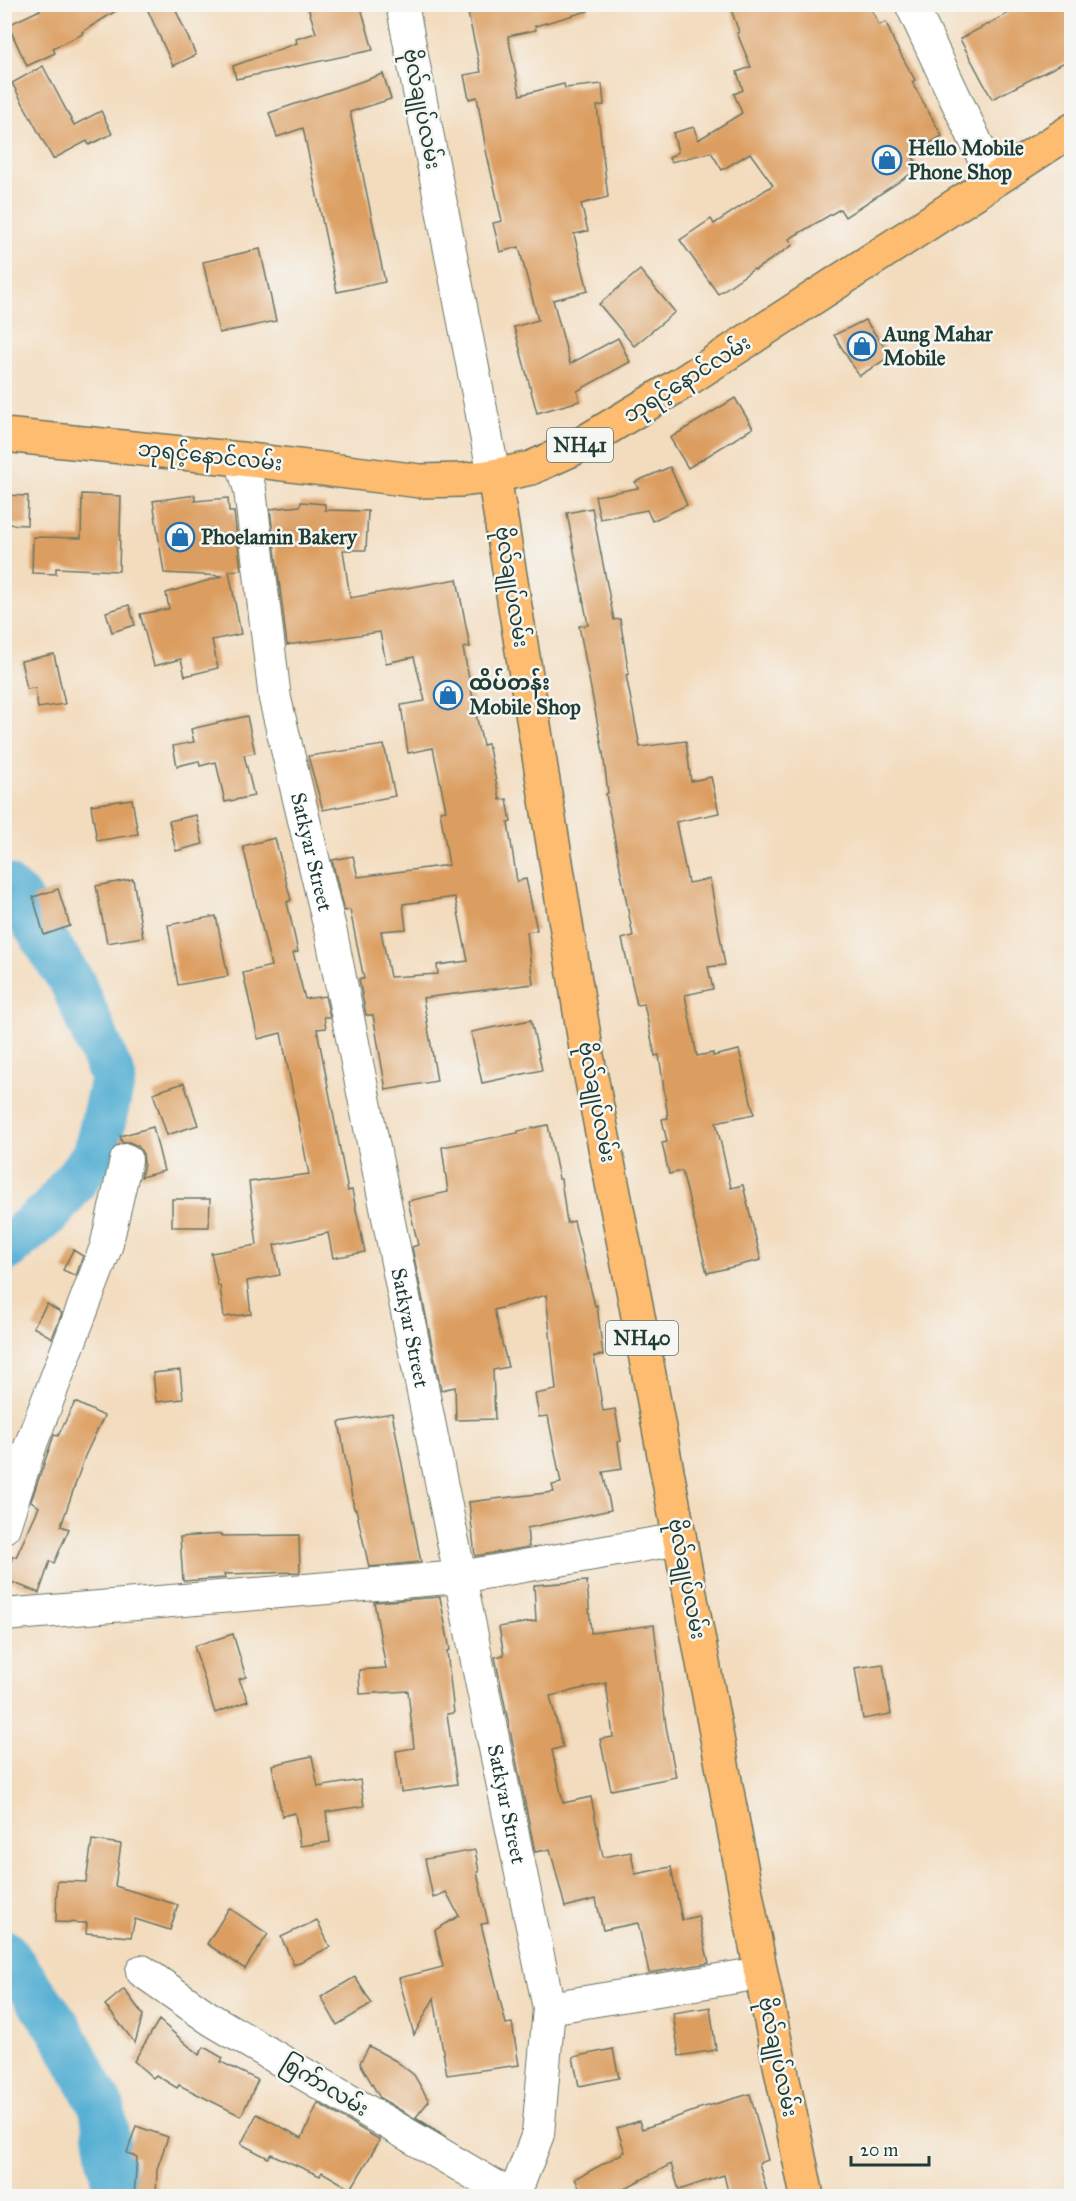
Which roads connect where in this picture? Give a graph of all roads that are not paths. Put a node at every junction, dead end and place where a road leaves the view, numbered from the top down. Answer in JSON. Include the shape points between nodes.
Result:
{"nodes":[{"id":1,"x":402,"y":4,"type":"edge"},
{"id":2,"x":911,"y":4,"type":"edge"},
{"id":3,"x":1071,"y":130,"type":"edge"},
{"id":4,"x":994,"y":180,"type":"junction"},
{"id":5,"x":4,"y":435,"type":"edge"},
{"id":6,"x":241,"y":459,"type":"junction"},
{"id":7,"x":494,"y":476,"type":"junction"},
{"id":8,"x":126,"y":1160,"type":"dead end"},
{"id":9,"x":4,"y":1527,"type":"edge"},
{"id":10,"x":680,"y":1539,"type":"junction"},
{"id":11,"x":460,"y":1577,"type":"junction"},
{"id":12,"x":4,"y":1615,"type":"edge"},
{"id":13,"x":142,"y":1971,"type":"dead end"},
{"id":14,"x":761,"y":1973,"type":"junction"},
{"id":15,"x":549,"y":2008,"type":"junction"},
{"id":16,"x":513,"y":2196,"type":"edge"},
{"id":17,"x":807,"y":2196,"type":"edge"}],
"edges":[{"from":1,"to":7,"type":"street","name":"ဗိုလ်ချုပ်လမ်း"},
{"from":2,"to":4,"type":"street"},
{"from":3,"to":4,"type":"highway","name":"ဘုရင့်နောင်လမ်း","number":"NH41"},
{"from":4,"to":7,"type":"highway","name":"ဘုရင့်နောင်လမ်း","number":"NH41","via":[[682,383],[573,449],[531,468]]},
{"from":5,"to":6,"type":"highway","name":"ဘုရင့်နောင်လမ်း","number":"NH41"},
{"from":6,"to":7,"type":"highway","name":"ဘုရင့်နောင်လမ်း","number":"NH41","via":[[420,481]]},
{"from":6,"to":11,"type":"street","name":"Satkyar Street","via":[[250,490],[275,699],[331,933]]},
{"from":7,"to":10,"type":"highway","name":"ဗိုလ်ချုပ်လမ်း","number":"NH40","via":[[588,1061]]},
{"from":8,"to":9,"type":"street","via":[[106,1248],[31,1444]]},
{"from":10,"to":11,"type":"street"},
{"from":10,"to":14,"type":"highway","name":"ဗိုလ်ချုပ်လမ်း","number":"NH40"},
{"from":11,"to":12,"type":"street"},
{"from":11,"to":15,"type":"street","name":"Satkyar Street"},
{"from":13,"to":16,"type":"street","name":"စြက်ာလမ်း","via":[[212,2020]]},
{"from":14,"to":15,"type":"street"},
{"from":14,"to":17,"type":"highway","name":"ဗိုလ်ချုပ်လမ်း","number":"NH40"},
{"from":15,"to":16,"type":"street","name":"Satkyar Street","via":[[538,2134]]}]}
